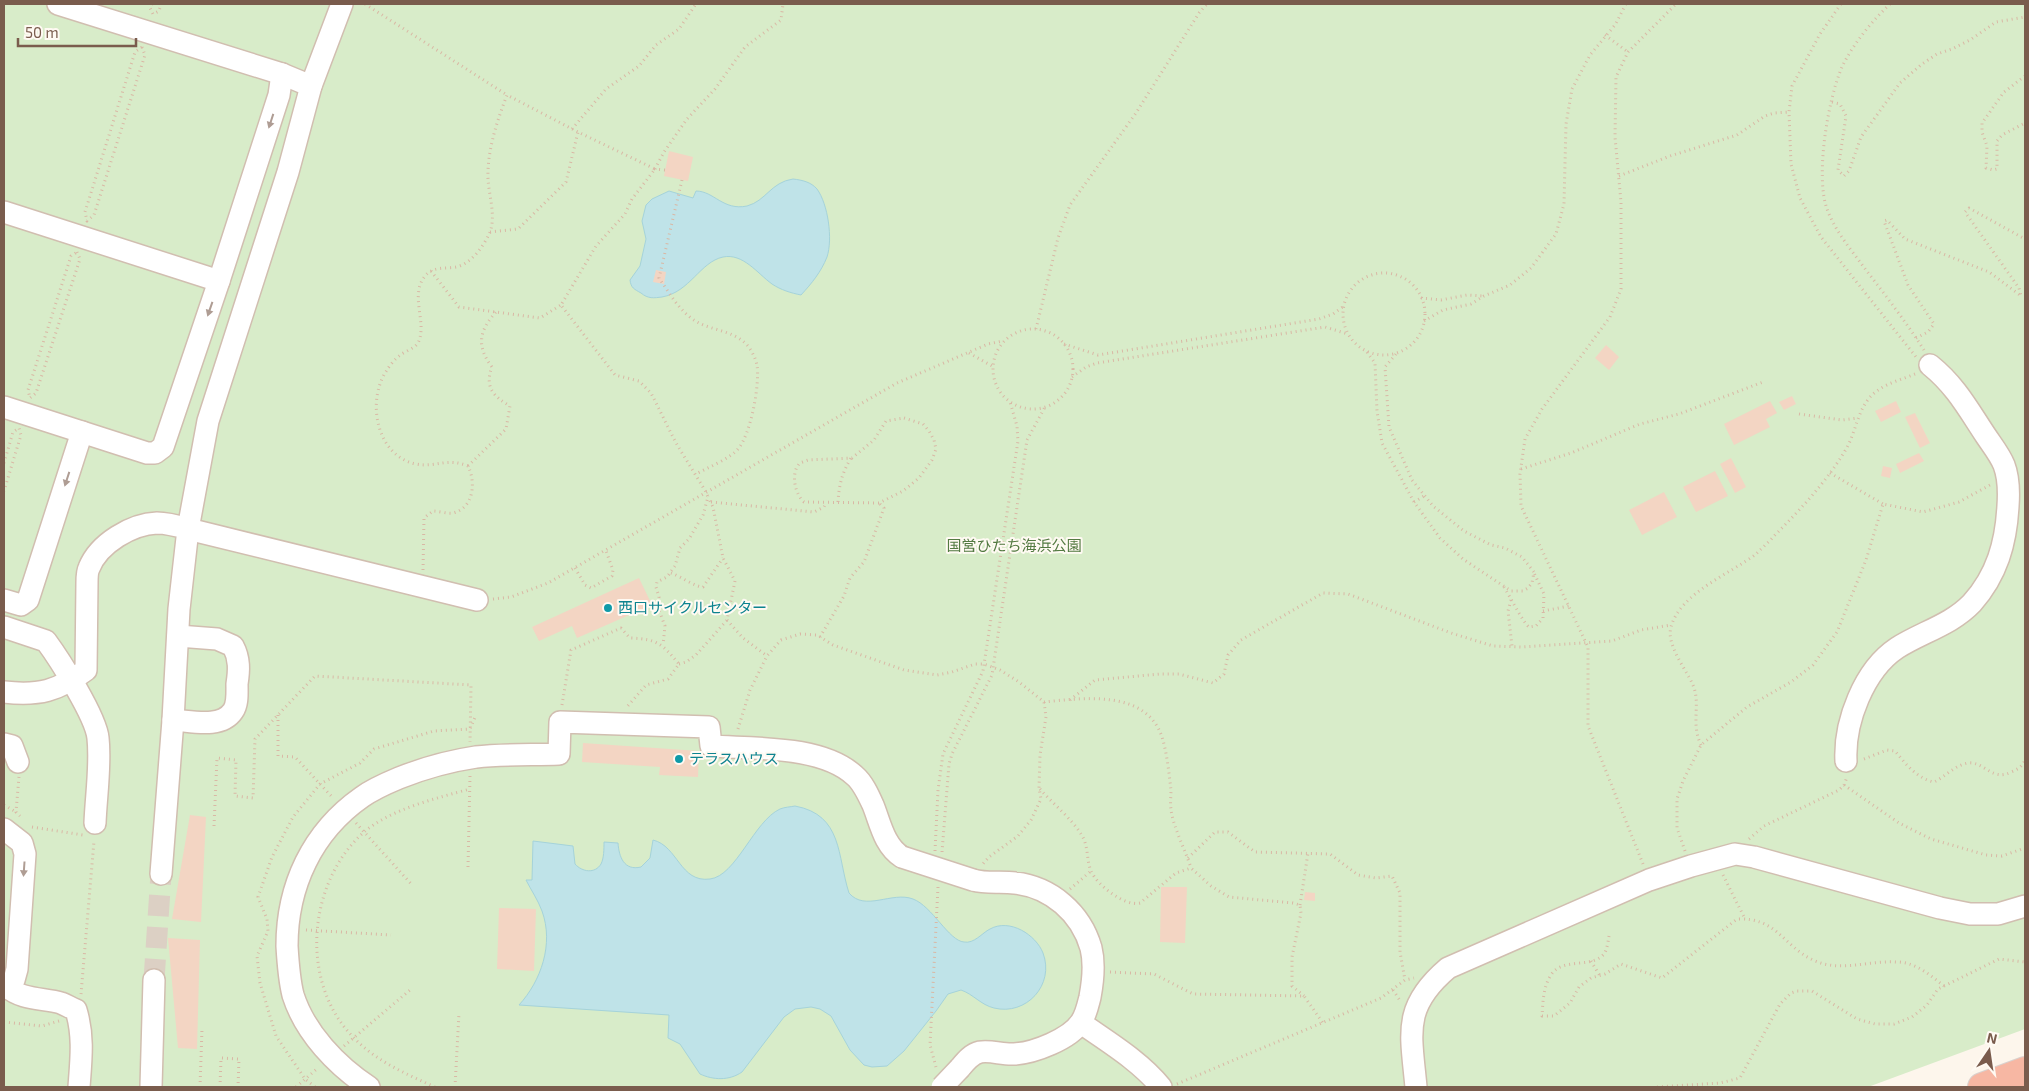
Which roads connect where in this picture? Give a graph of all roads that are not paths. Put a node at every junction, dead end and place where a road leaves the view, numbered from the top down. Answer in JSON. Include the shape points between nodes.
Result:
{"nodes":[{"id":1,"x":58,"y":4,"type":"edge"},
{"id":2,"x":342,"y":4,"type":"edge"},
{"id":3,"x":282,"y":74,"type":"junction"},
{"id":4,"x":311,"y":86,"type":"junction"},
{"id":5,"x":4,"y":212,"type":"edge"},
{"id":6,"x":219,"y":281,"type":"junction"},
{"id":7,"x":1928,"y":366,"type":"road end"},
{"id":8,"x":4,"y":407,"type":"edge"},
{"id":9,"x":82,"y":432,"type":"junction"},
{"id":10,"x":188,"y":529,"type":"junction"},
{"id":11,"x":4,"y":600,"type":"edge"},
{"id":12,"x":477,"y":600,"type":"road end"},
{"id":13,"x":4,"y":627,"type":"edge"},
{"id":14,"x":178,"y":636,"type":"junction"},
{"id":15,"x":70,"y":681,"type":"junction"},
{"id":16,"x":4,"y":692,"type":"edge"},
{"id":17,"x":173,"y":720,"type":"junction"},
{"id":18,"x":4,"y":744,"type":"edge"},
{"id":19,"x":1851,"y":766,"type":"road end"},
{"id":20,"x":18,"y":773,"type":"road end"},
{"id":21,"x":10,"y":821,"type":"edge"},
{"id":22,"x":94,"y":830,"type":"road end"},
{"id":23,"x":161,"y":874,"type":"tunnel mouth"},
{"id":24,"x":2025,"y":906,"type":"edge"},
{"id":25,"x":154,"y":980,"type":"tunnel mouth"},
{"id":26,"x":5,"y":988,"type":"edge"},
{"id":27,"x":1081,"y":1023,"type":"junction"},
{"id":28,"x":2025,"y":1070,"type":"edge"},
{"id":29,"x":79,"y":1087,"type":"edge"},
{"id":30,"x":151,"y":1087,"type":"edge"},
{"id":31,"x":369,"y":1087,"type":"edge"},
{"id":32,"x":942,"y":1087,"type":"edge"},
{"id":33,"x":1161,"y":1087,"type":"edge"},
{"id":34,"x":1416,"y":1087,"type":"edge"},
{"id":35,"x":1982,"y":1087,"type":"edge"}],
"edges":[{"from":1,"to":3,"type":"street"},
{"from":2,"to":4,"type":"street"},
{"from":3,"to":4,"type":"street"},
{"from":3,"to":6,"type":"street","one_way":true,"via":[[279,95]]},
{"from":4,"to":10,"type":"street","via":[[288,172],[208,421]]},
{"from":5,"to":6,"type":"street"},
{"from":6,"to":9,"type":"street","one_way":true,"via":[[163,448],[148,453]]},
{"from":7,"to":19,"type":"street","via":[[1954,386],[2004,464],[2009,488],[2005,535],[1989,582],[1971,604],[1956,617],[1898,647],[1875,671],[1857,699],[1848,725],[1845,743]]},
{"from":8,"to":9,"type":"street"},
{"from":9,"to":11,"type":"street","one_way":true,"via":[[28,600],[21,605]]},
{"from":10,"to":12,"type":"street"},
{"from":10,"to":14,"type":"street"},
{"from":10,"to":15,"type":"street","via":[[158,523],[145,525],[125,532],[98,552],[88,568],[86,670]]},
{"from":13,"to":15,"type":"street","via":[[46,641]]},
{"from":14,"to":17,"type":"street"},
{"from":14,"to":17,"type":"street","via":[[217,639],[233,646],[238,659],[238,676],[236,703],[233,711],[222,720]]},
{"from":15,"to":16,"type":"street","via":[[50,691]]},
{"from":15,"to":22,"type":"street","via":[[93,719],[98,738]]},
{"from":17,"to":23,"type":"street"},
{"from":18,"to":20,"type":"street","via":[[12,746]]},
{"from":21,"to":26,"type":"street","one_way":true,"via":[[25,854],[17,969],[14,980]]},
{"from":24,"to":34,"type":"street","via":[[1998,914],[1970,914],[1754,857],[1725,857],[1690,866],[1649,880],[1448,968],[1435,979],[1414,1010],[1412,1049]]},
{"from":25,"to":30,"type":"street"},
{"from":26,"to":29,"type":"street","via":[[22,996],[76,1010],[83,1046]]},
{"from":27,"to":31,"type":"street","bridge":true,"via":[[1094,971],[1093,954],[1080,922],[1066,906],[1032,886],[978,881],[902,857],[890,847],[865,788],[847,769],[807,754],[711,746],[709,727],[560,722],[559,754],[474,758],[427,767],[362,796],[325,829],[310,851],[299,874],[287,928],[288,966],[294,996],[309,1029],[332,1056]]},
{"from":27,"to":32,"type":"street","bridge":true,"via":[[1038,1050],[973,1055]]},
{"from":27,"to":33,"type":"street","via":[[1128,1057]]},
{"from":28,"to":35,"type":"highway"}]}
